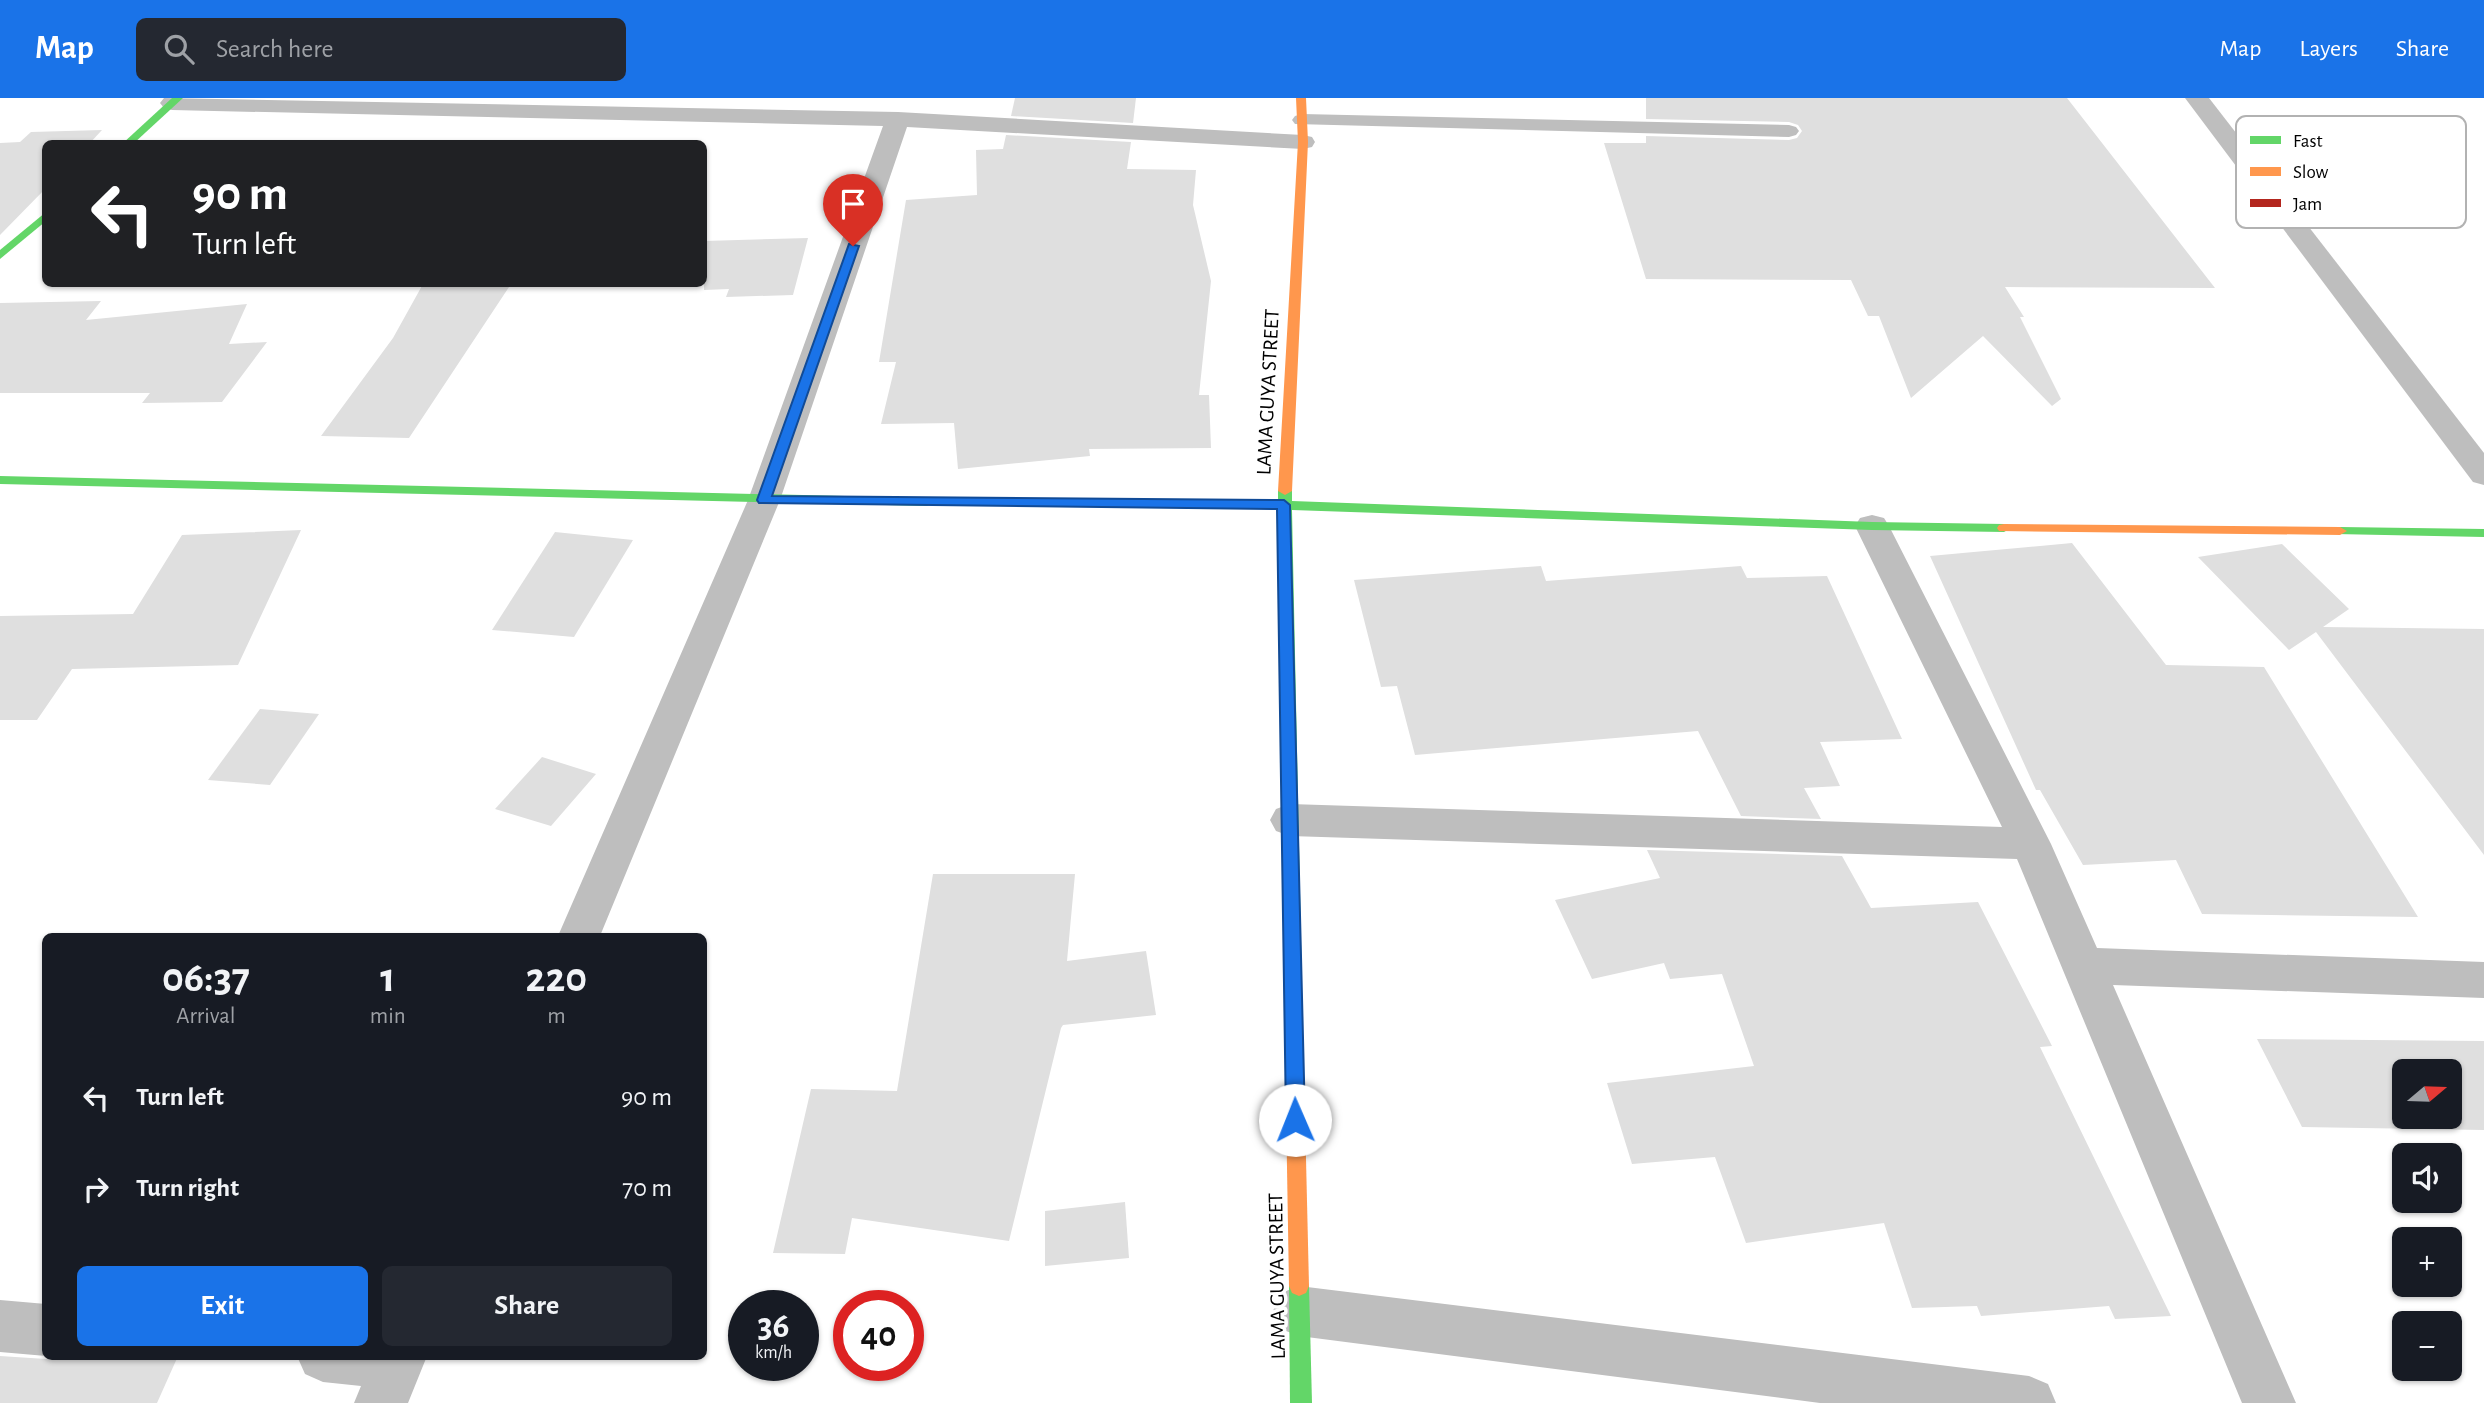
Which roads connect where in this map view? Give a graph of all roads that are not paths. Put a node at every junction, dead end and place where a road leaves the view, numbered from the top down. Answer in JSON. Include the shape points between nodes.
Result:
{"nodes":[{"id":1,"x":1301,"y":98,"type":"edge"},
{"id":2,"x":2197,"y":98,"type":"edge"},
{"id":3,"x":175,"y":101,"type":"edge"},
{"id":4,"x":898,"y":119,"type":"junction"},
{"id":5,"x":1302,"y":131,"type":"junction"},
{"id":6,"x":1789,"y":131,"type":"dead end"},
{"id":7,"x":131,"y":140,"type":"edge"},
{"id":8,"x":2236,"y":149,"type":"edge"},
{"id":9,"x":42,"y":219,"type":"edge"},
{"id":10,"x":2296,"y":228,"type":"edge"},
{"id":11,"x":0,"y":256,"type":"edge"},
{"id":12,"x":2484,"y":475,"type":"edge"},
{"id":13,"x":0,"y":480,"type":"edge"},
{"id":14,"x":764,"y":500,"type":"junction"},
{"id":15,"x":1284,"y":505,"type":"junction"},
{"id":16,"x":1872,"y":526,"type":"junction"},
{"id":17,"x":2484,"y":533,"type":"edge"},
{"id":18,"x":1290,"y":820,"type":"junction"},
{"id":19,"x":2031,"y":844,"type":"junction"},
{"id":20,"x":580,"y":933,"type":"edge"},
{"id":21,"x":2083,"y":966,"type":"junction"},
{"id":22,"x":2484,"y":980,"type":"edge"},
{"id":23,"x":1299,"y":1311,"type":"junction"},
{"id":24,"x":0,"y":1326,"type":"edge"},
{"id":25,"x":42,"y":1330,"type":"edge"},
{"id":26,"x":339,"y":1360,"type":"edge"},
{"id":27,"x":393,"y":1374,"type":"edge"},
{"id":28,"x":1301,"y":1403,"type":"edge"},
{"id":29,"x":2029,"y":1403,"type":"edge"},
{"id":30,"x":2269,"y":1403,"type":"edge"}],
"edges":[{"from":1,"to":5,"type":"street","name":"LAMA GUYA STREET"},
{"from":2,"to":8,"type":"street"},
{"from":3,"to":4,"type":"street"},
{"from":3,"to":7,"type":"street"},
{"from":4,"to":5,"type":"street"},
{"from":4,"to":14,"type":"street"},
{"from":5,"to":6,"type":"lane"},
{"from":5,"to":15,"type":"street","name":"LAMA GUYA STREET"},
{"from":9,"to":11,"type":"street"},
{"from":10,"to":12,"type":"street"},
{"from":13,"to":14,"type":"street"},
{"from":14,"to":15,"type":"street"},
{"from":14,"to":20,"type":"street"},
{"from":15,"to":16,"type":"street"},
{"from":15,"to":18,"type":"street","name":"LAMA GUYA STREET"},
{"from":16,"to":17,"type":"street"},
{"from":16,"to":19,"type":"street"},
{"from":18,"to":19,"type":"street"},
{"from":18,"to":23,"type":"street","name":"LAMA GUYA STREET"},
{"from":19,"to":21,"type":"street"},
{"from":21,"to":22,"type":"street"},
{"from":21,"to":30,"type":"street"},
{"from":23,"to":28,"type":"street","name":"LAMA GUYA STREET"},
{"from":23,"to":29,"type":"street"},
{"from":24,"to":25,"type":"street"},
{"from":26,"to":27,"type":"street"}]}
